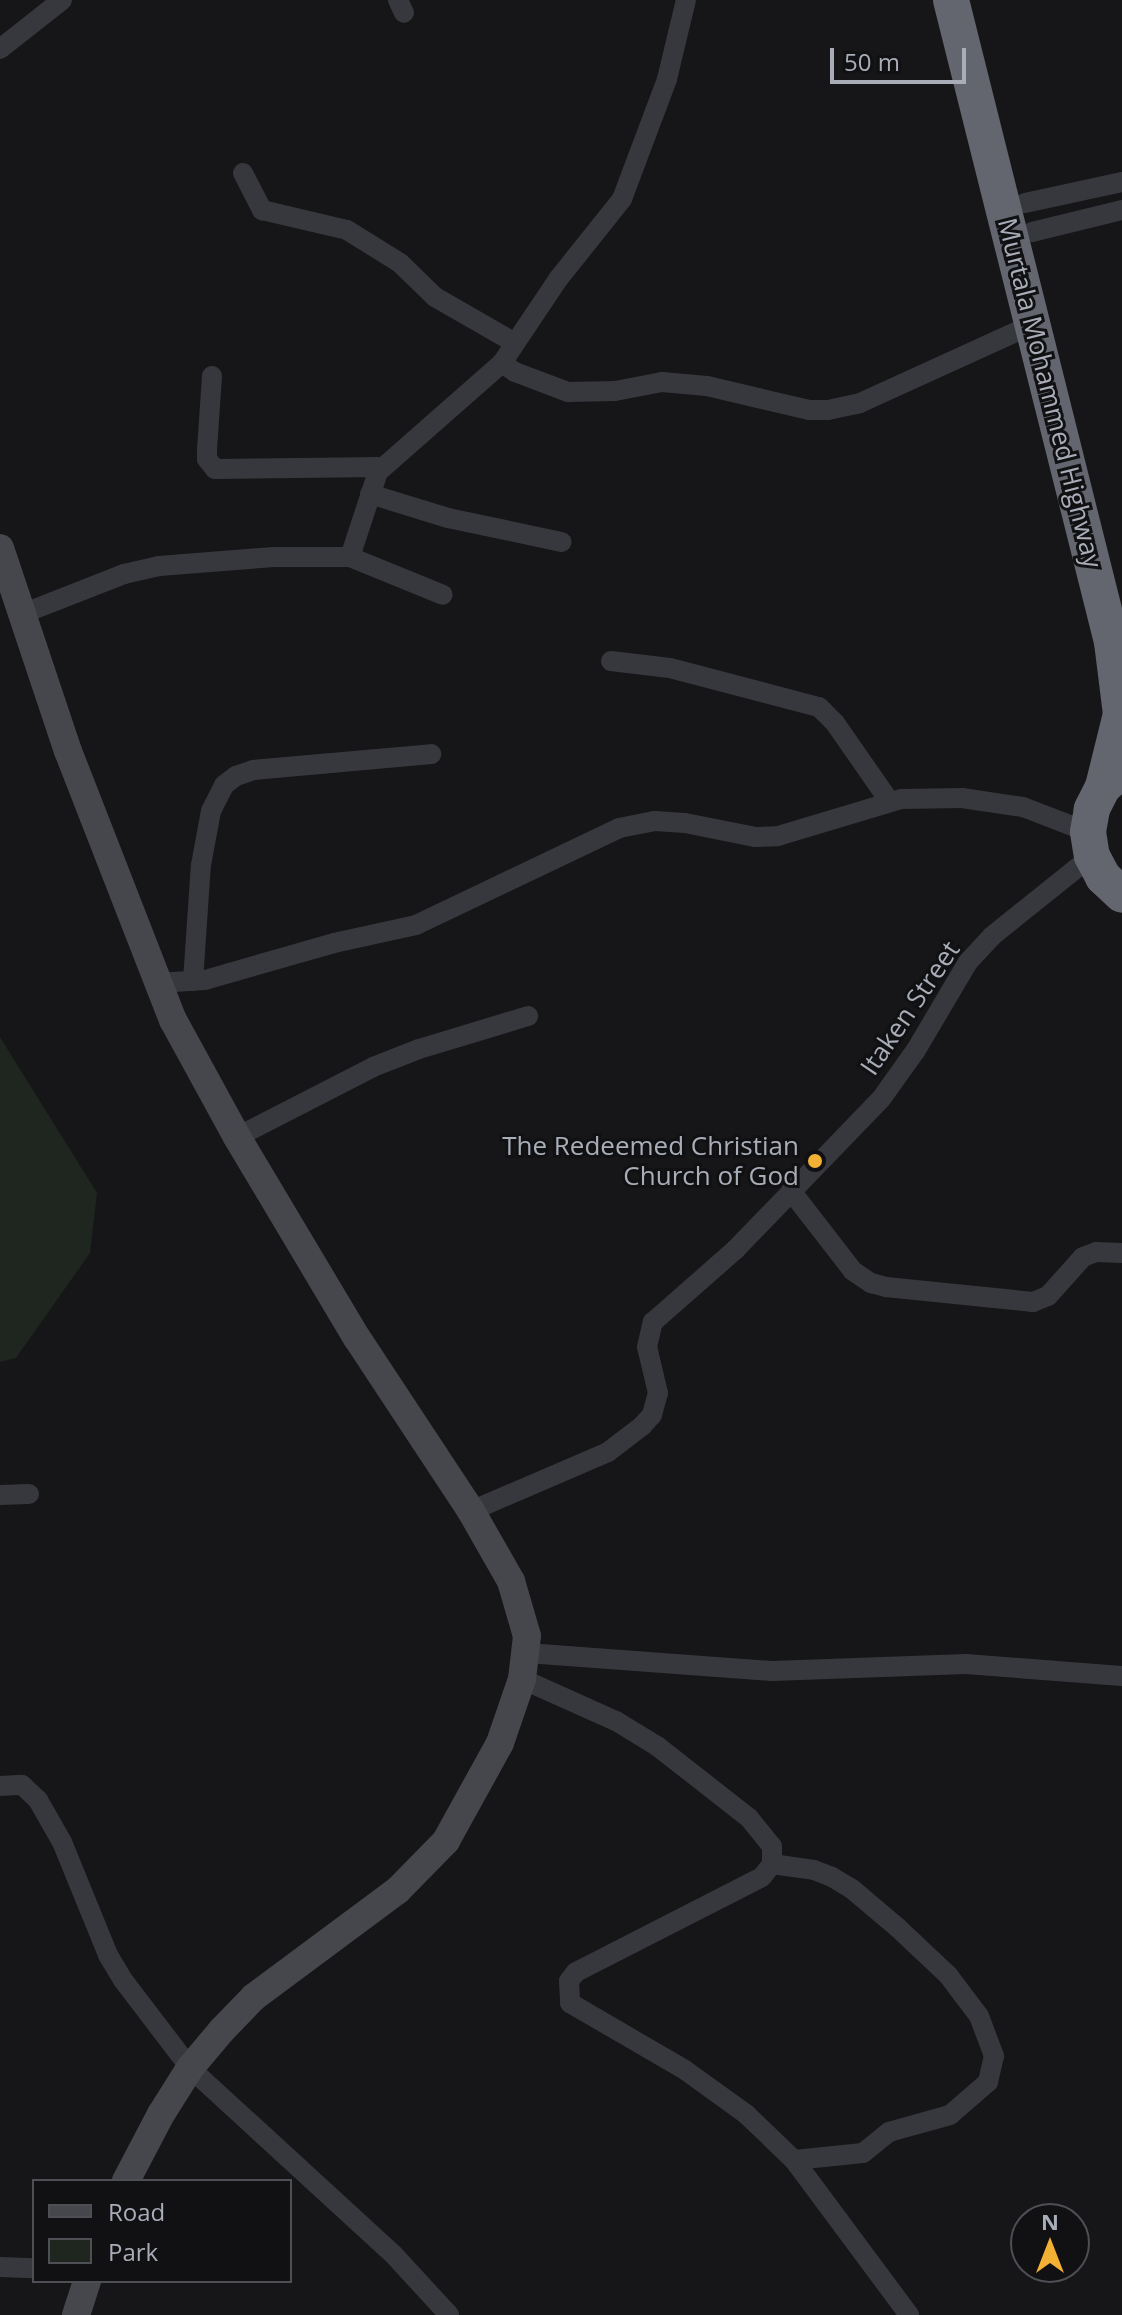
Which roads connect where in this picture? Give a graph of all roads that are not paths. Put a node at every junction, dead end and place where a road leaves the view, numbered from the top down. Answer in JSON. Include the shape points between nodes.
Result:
{"nodes":[{"id":1,"x":62,"y":0,"type":"edge"},
{"id":2,"x":686,"y":0,"type":"edge"},
{"id":3,"x":951,"y":0,"type":"edge"},
{"id":4,"x":975,"y":0,"type":"edge"},
{"id":5,"x":0,"y":49,"type":"edge"},
{"id":6,"x":243,"y":173,"type":"dead end"},
{"id":7,"x":1122,"y":182,"type":"edge"},
{"id":8,"x":1122,"y":210,"type":"edge"},
{"id":9,"x":1029,"y":218,"type":"junction"},
{"id":10,"x":1033,"y":324,"type":"junction"},
{"id":11,"x":515,"y":343,"type":"junction"},
{"id":12,"x":502,"y":363,"type":"junction"},
{"id":13,"x":212,"y":376,"type":"dead end"},
{"id":14,"x":382,"y":467,"type":"junction"},
{"id":15,"x":370,"y":494,"type":"junction"},
{"id":16,"x":562,"y":542,"type":"dead end"},
{"id":17,"x":350,"y":557,"type":"junction"},
{"id":18,"x":2,"y":561,"type":"edge"},
{"id":19,"x":1122,"y":594,"type":"edge"},
{"id":20,"x":443,"y":595,"type":"dead end"},
{"id":21,"x":22,"y":614,"type":"junction"},
{"id":22,"x":611,"y":661,"type":"dead end"},
{"id":23,"x":431,"y":754,"type":"dead end"},
{"id":24,"x":1113,"y":779,"type":"edge"},
{"id":25,"x":890,"y":802,"type":"junction"},
{"id":26,"x":1090,"y":844,"type":"junction"},
{"id":27,"x":1122,"y":895,"type":"edge"},
{"id":28,"x":193,"y":981,"type":"junction"},
{"id":29,"x":158,"y":983,"type":"junction"},
{"id":30,"x":528,"y":1016,"type":"dead end"},
{"id":31,"x":237,"y":1137,"type":"junction"},
{"id":32,"x":791,"y":1191,"type":"junction"},
{"id":33,"x":1122,"y":1253,"type":"edge"},
{"id":34,"x":29,"y":1494,"type":"dead end"},
{"id":35,"x":0,"y":1495,"type":"edge"},
{"id":36,"x":471,"y":1511,"type":"junction"},
{"id":37,"x":525,"y":1666,"type":"junction"},
{"id":38,"x":1122,"y":1676,"type":"edge"},
{"id":39,"x":0,"y":1786,"type":"edge"},
{"id":40,"x":772,"y":1864,"type":"junction"},
{"id":41,"x":190,"y":2068,"type":"junction"},
{"id":42,"x":794,"y":2160,"type":"junction"},
{"id":43,"x":127,"y":2179,"type":"edge"},
{"id":44,"x":0,"y":2267,"type":"edge"},
{"id":45,"x":32,"y":2268,"type":"edge"},
{"id":46,"x":84,"y":2283,"type":"edge"},
{"id":47,"x":76,"y":2315,"type":"edge"},
{"id":48,"x":449,"y":2315,"type":"edge"},
{"id":49,"x":909,"y":2315,"type":"edge"}],
"edges":[{"from":1,"to":5,"type":"street"},
{"from":2,"to":11,"type":"street","via":[[667,79],[622,199]]},
{"from":3,"to":10,"type":"highway","name":"Murtala Mohammed Highway"},
{"from":4,"to":9,"type":"highway","name":"Murtala Mohammed Highway"},
{"from":6,"to":11,"type":"street","via":[[262,210],[347,230],[400,263],[435,297]]},
{"from":7,"to":9,"type":"street"},
{"from":8,"to":9,"type":"street"},
{"from":9,"to":19,"type":"highway","name":"Murtala Mohammed Highway"},
{"from":10,"to":12,"type":"street","via":[[860,403],[828,410],[662,382],[568,392]]},
{"from":10,"to":24,"type":"highway","name":"Murtala Mohammed Highway","via":[[1119,681],[1121,714]]},
{"from":11,"to":12,"type":"street"},
{"from":12,"to":14,"type":"street"},
{"from":13,"to":14,"type":"street","via":[[207,459],[215,469]]},
{"from":14,"to":15,"type":"street"},
{"from":15,"to":16,"type":"street","via":[[448,518]]},
{"from":15,"to":17,"type":"street"},
{"from":17,"to":20,"type":"street"},
{"from":17,"to":21,"type":"street","via":[[159,566],[124,574]]},
{"from":18,"to":21,"type":"street"},
{"from":21,"to":29,"type":"street","via":[[68,751]]},
{"from":22,"to":25,"type":"street","via":[[670,668],[819,707]]},
{"from":23,"to":28,"type":"street","via":[[253,770],[224,785],[211,811],[201,865]]},
{"from":24,"to":26,"type":"highway","name":"Murtala Mohammed Highway","via":[[1092,809]]},
{"from":25,"to":26,"type":"street","via":[[928,797],[1000,802]]},
{"from":25,"to":28,"type":"street","via":[[778,836],[655,821],[619,828],[416,925]]},
{"from":26,"to":27,"type":"highway","via":[[1103,877]]},
{"from":26,"to":32,"type":"street","name":"Itaken Street","via":[[984,944],[881,1099]]},
{"from":28,"to":29,"type":"street"},
{"from":29,"to":31,"type":"street"},
{"from":30,"to":31,"type":"street","via":[[373,1067]]},
{"from":31,"to":36,"type":"street","via":[[357,1338]]},
{"from":32,"to":33,"type":"street","via":[[853,1271],[886,1287],[1033,1302],[1048,1296],[1083,1257]]},
{"from":32,"to":36,"type":"street","name":"Itaken Street","via":[[735,1250],[653,1322],[647,1347],[658,1393],[652,1415],[642,1426],[608,1452]]},
{"from":34,"to":35,"type":"street"},
{"from":36,"to":37,"type":"street","via":[[511,1581],[524,1620]]},
{"from":37,"to":38,"type":"street","via":[[772,1671],[966,1664]]},
{"from":37,"to":40,"type":"street","via":[[657,1746],[749,1818],[772,1846]]},
{"from":37,"to":41,"type":"street","via":[[493,1757],[438,1851],[376,1907],[254,1997]]},
{"from":39,"to":41,"type":"street","via":[[22,1785],[38,1800],[62,1842],[108,1955]]},
{"from":40,"to":42,"type":"street","via":[[762,1877],[576,1972],[567,1992],[580,2012],[685,2070],[746,2114]]},
{"from":40,"to":42,"type":"street","via":[[832,1877],[897,1927],[964,1996],[979,2016],[994,2056],[988,2082],[950,2115],[889,2132],[863,2153]]},
{"from":41,"to":43,"type":"street"},
{"from":41,"to":48,"type":"street","via":[[393,2254]]},
{"from":42,"to":49,"type":"street"},
{"from":44,"to":45,"type":"street"},
{"from":46,"to":47,"type":"street"}]}
